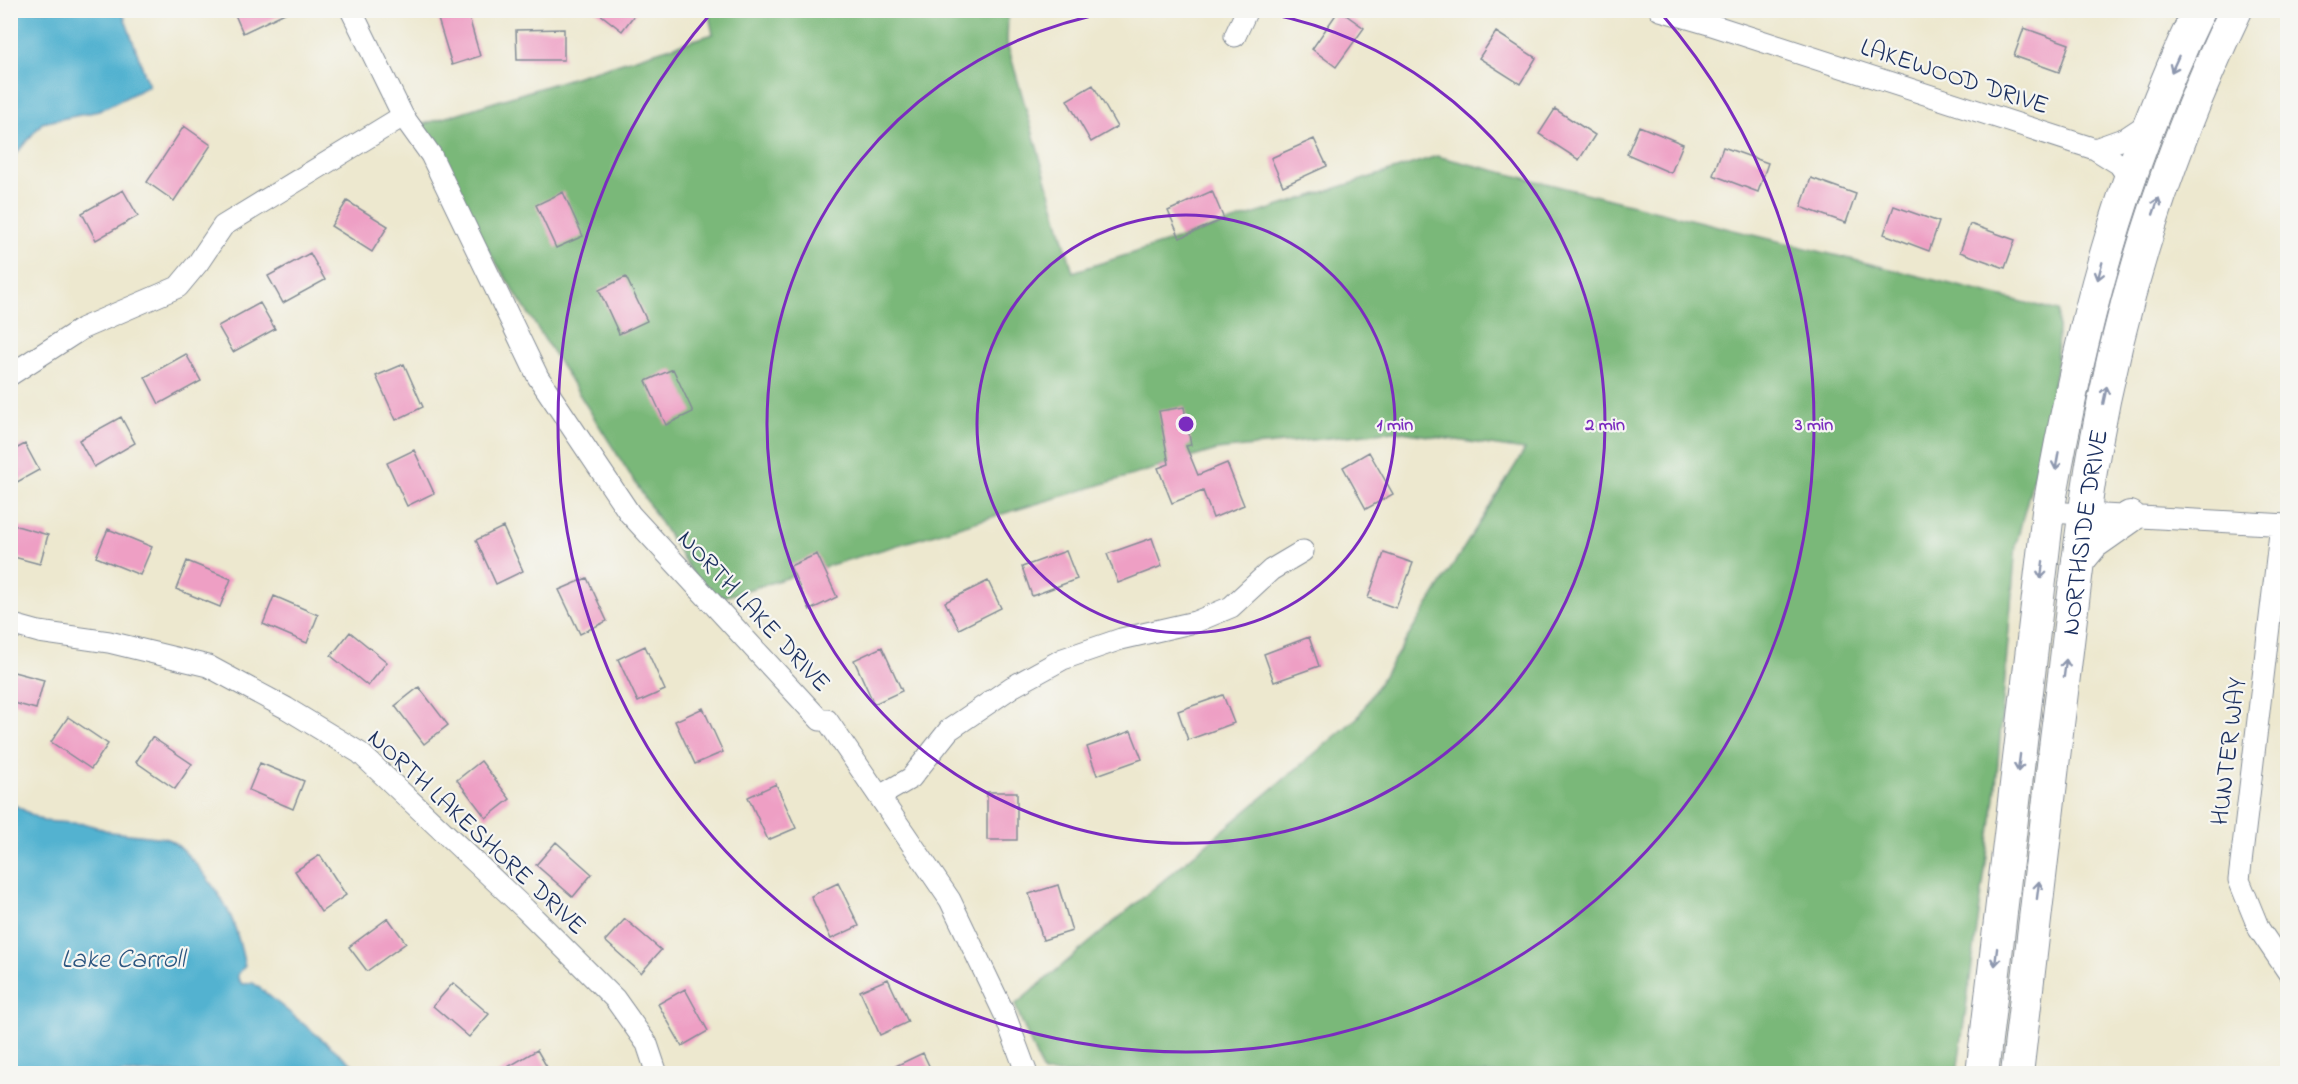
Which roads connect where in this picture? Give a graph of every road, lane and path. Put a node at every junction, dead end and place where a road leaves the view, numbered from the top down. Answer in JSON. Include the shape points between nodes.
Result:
{"nodes":[{"id":1,"x":351,"y":10,"type":"edge"},
{"id":2,"x":1246,"y":10,"type":"edge"},
{"id":3,"x":1660,"y":10,"type":"edge"},
{"id":4,"x":2199,"y":10,"type":"edge"},
{"id":5,"x":2236,"y":10,"type":"edge"},
{"id":6,"x":1715,"y":18,"type":"edge"},
{"id":7,"x":1235,"y":36,"type":"dead end"},
{"id":8,"x":403,"y":116,"type":"junction"},
{"id":9,"x":2151,"y":121,"type":"junction"},
{"id":10,"x":2095,"y":148,"type":"junction"},
{"id":11,"x":2129,"y":178,"type":"junction"},
{"id":12,"x":10,"y":375,"type":"edge"},
{"id":13,"x":2048,"y":512,"type":"junction"},
{"id":14,"x":2084,"y":514,"type":"junction"},
{"id":15,"x":2130,"y":517,"type":"junction"},
{"id":16,"x":2284,"y":525,"type":"edge"},
{"id":17,"x":1303,"y":551,"type":"dead end"},
{"id":18,"x":2078,"y":561,"type":"junction"},
{"id":19,"x":10,"y":624,"type":"edge"},
{"id":20,"x":880,"y":796,"type":"junction"},
{"id":21,"x":2288,"y":972,"type":"edge"},
{"id":22,"x":657,"y":1074,"type":"edge"},
{"id":23,"x":1027,"y":1074,"type":"edge"},
{"id":24,"x":1982,"y":1074,"type":"edge"},
{"id":25,"x":2017,"y":1074,"type":"edge"}],
"edges":[{"from":1,"to":8,"type":"street"},
{"from":2,"to":7,"type":"street"},
{"from":3,"to":6,"type":"street","name":"LAKEWOOD DRIVE"},
{"from":4,"to":9,"type":"highway","name":"NORTHSIDE DRIVE","one_way":true},
{"from":14,"to":5,"type":"highway","name":"NORTHSIDE DRIVE","one_way":true,"via":[[2101,414],[2136,267],[2175,155]]},
{"from":6,"to":10,"type":"street","name":"LAKEWOOD DRIVE"},
{"from":8,"to":12,"type":"street","via":[[223,226],[177,287],[83,328]]},
{"from":8,"to":20,"type":"street","name":"NORTH LAKE DRIVE","via":[[431,155],[538,377],[630,514],[820,720],[827,720]]},
{"from":9,"to":10,"type":"street","via":[[2126,138]]},
{"from":9,"to":11,"type":"highway","name":"NORTHSIDE DRIVE"},
{"from":10,"to":11,"type":"street","name":"LAKEWOOD DRIVE","via":[[2119,164]]},
{"from":11,"to":13,"type":"highway","name":"NORTHSIDE DRIVE","one_way":true,"via":[[2083,339]]},
{"from":13,"to":14,"type":"street"},
{"from":13,"to":24,"type":"highway","name":"NORTHSIDE DRIVE","one_way":true},
{"from":14,"to":15,"type":"street"},
{"from":14,"to":18,"type":"highway","name":"NORTHSIDE DRIVE"},
{"from":15,"to":16,"type":"street"},
{"from":15,"to":18,"type":"highway","via":[[2093,543]]},
{"from":16,"to":21,"type":"street","name":"HUNTER WAY","via":[[2239,880],[2259,929]]},
{"from":17,"to":20,"type":"street","via":[[1271,570],[1231,608],[1063,659],[1012,687],[949,730],[911,778]]},
{"from":25,"to":18,"type":"highway","name":"NORTHSIDE DRIVE","one_way":true},
{"from":19,"to":22,"type":"street","name":"NORTH LAKESHORE DRIVE","via":[[208,666],[360,753],[615,999],[647,1044]]},
{"from":20,"to":23,"type":"street","name":"NORTH LAKE DRIVE","via":[[950,900],[1005,1016]]}]}
